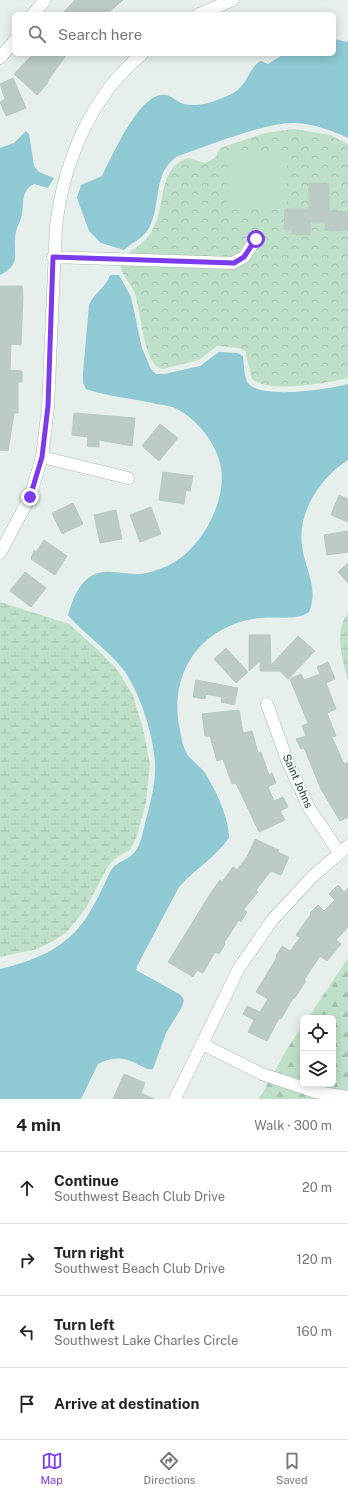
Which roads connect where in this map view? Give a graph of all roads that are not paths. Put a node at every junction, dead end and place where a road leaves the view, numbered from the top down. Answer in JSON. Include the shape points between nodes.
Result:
{"nodes":[{"id":1,"x":45,"y":0,"type":"edge"},
{"id":2,"x":233,"y":0,"type":"edge"},
{"id":3,"x":35,"y":12,"type":"edge"},
{"id":4,"x":204,"y":12,"type":"edge"},
{"id":5,"x":12,"y":43,"type":"edge"},
{"id":6,"x":140,"y":56,"type":"edge"},
{"id":7,"x":0,"y":58,"type":"edge"},
{"id":8,"x":256,"y":239,"type":"dead end"},
{"id":9,"x":53,"y":257,"type":"junction"},
{"id":10,"x":42,"y":457,"type":"junction"},
{"id":11,"x":128,"y":478,"type":"dead end"},
{"id":12,"x":0,"y":553,"type":"edge"},
{"id":13,"x":267,"y":704,"type":"dead end"},
{"id":14,"x":344,"y":849,"type":"edge"},
{"id":15,"x":202,"y":1044,"type":"junction"},
{"id":16,"x":348,"y":1097,"type":"edge"},
{"id":17,"x":176,"y":1099,"type":"edge"}],
"edges":[{"from":1,"to":3,"type":"street"},
{"from":2,"to":4,"type":"street"},
{"from":5,"to":7,"type":"street"},
{"from":6,"to":9,"type":"street","via":[[106,92],[83,130],[59,198]]},
{"from":8,"to":9,"type":"street","via":[[244,257],[234,263]]},
{"from":9,"to":10,"type":"street","via":[[49,393]]},
{"from":10,"to":11,"type":"street"},
{"from":10,"to":12,"type":"street","via":[[30,497]]},
{"from":13,"to":14,"type":"street","name":"Saint Johns","via":[[287,760],[309,808]]},
{"from":14,"to":15,"type":"street","via":[[314,875],[273,920],[239,968]]},
{"from":15,"to":16,"type":"street","via":[[262,1074],[316,1092]]},
{"from":15,"to":17,"type":"street"}]}
